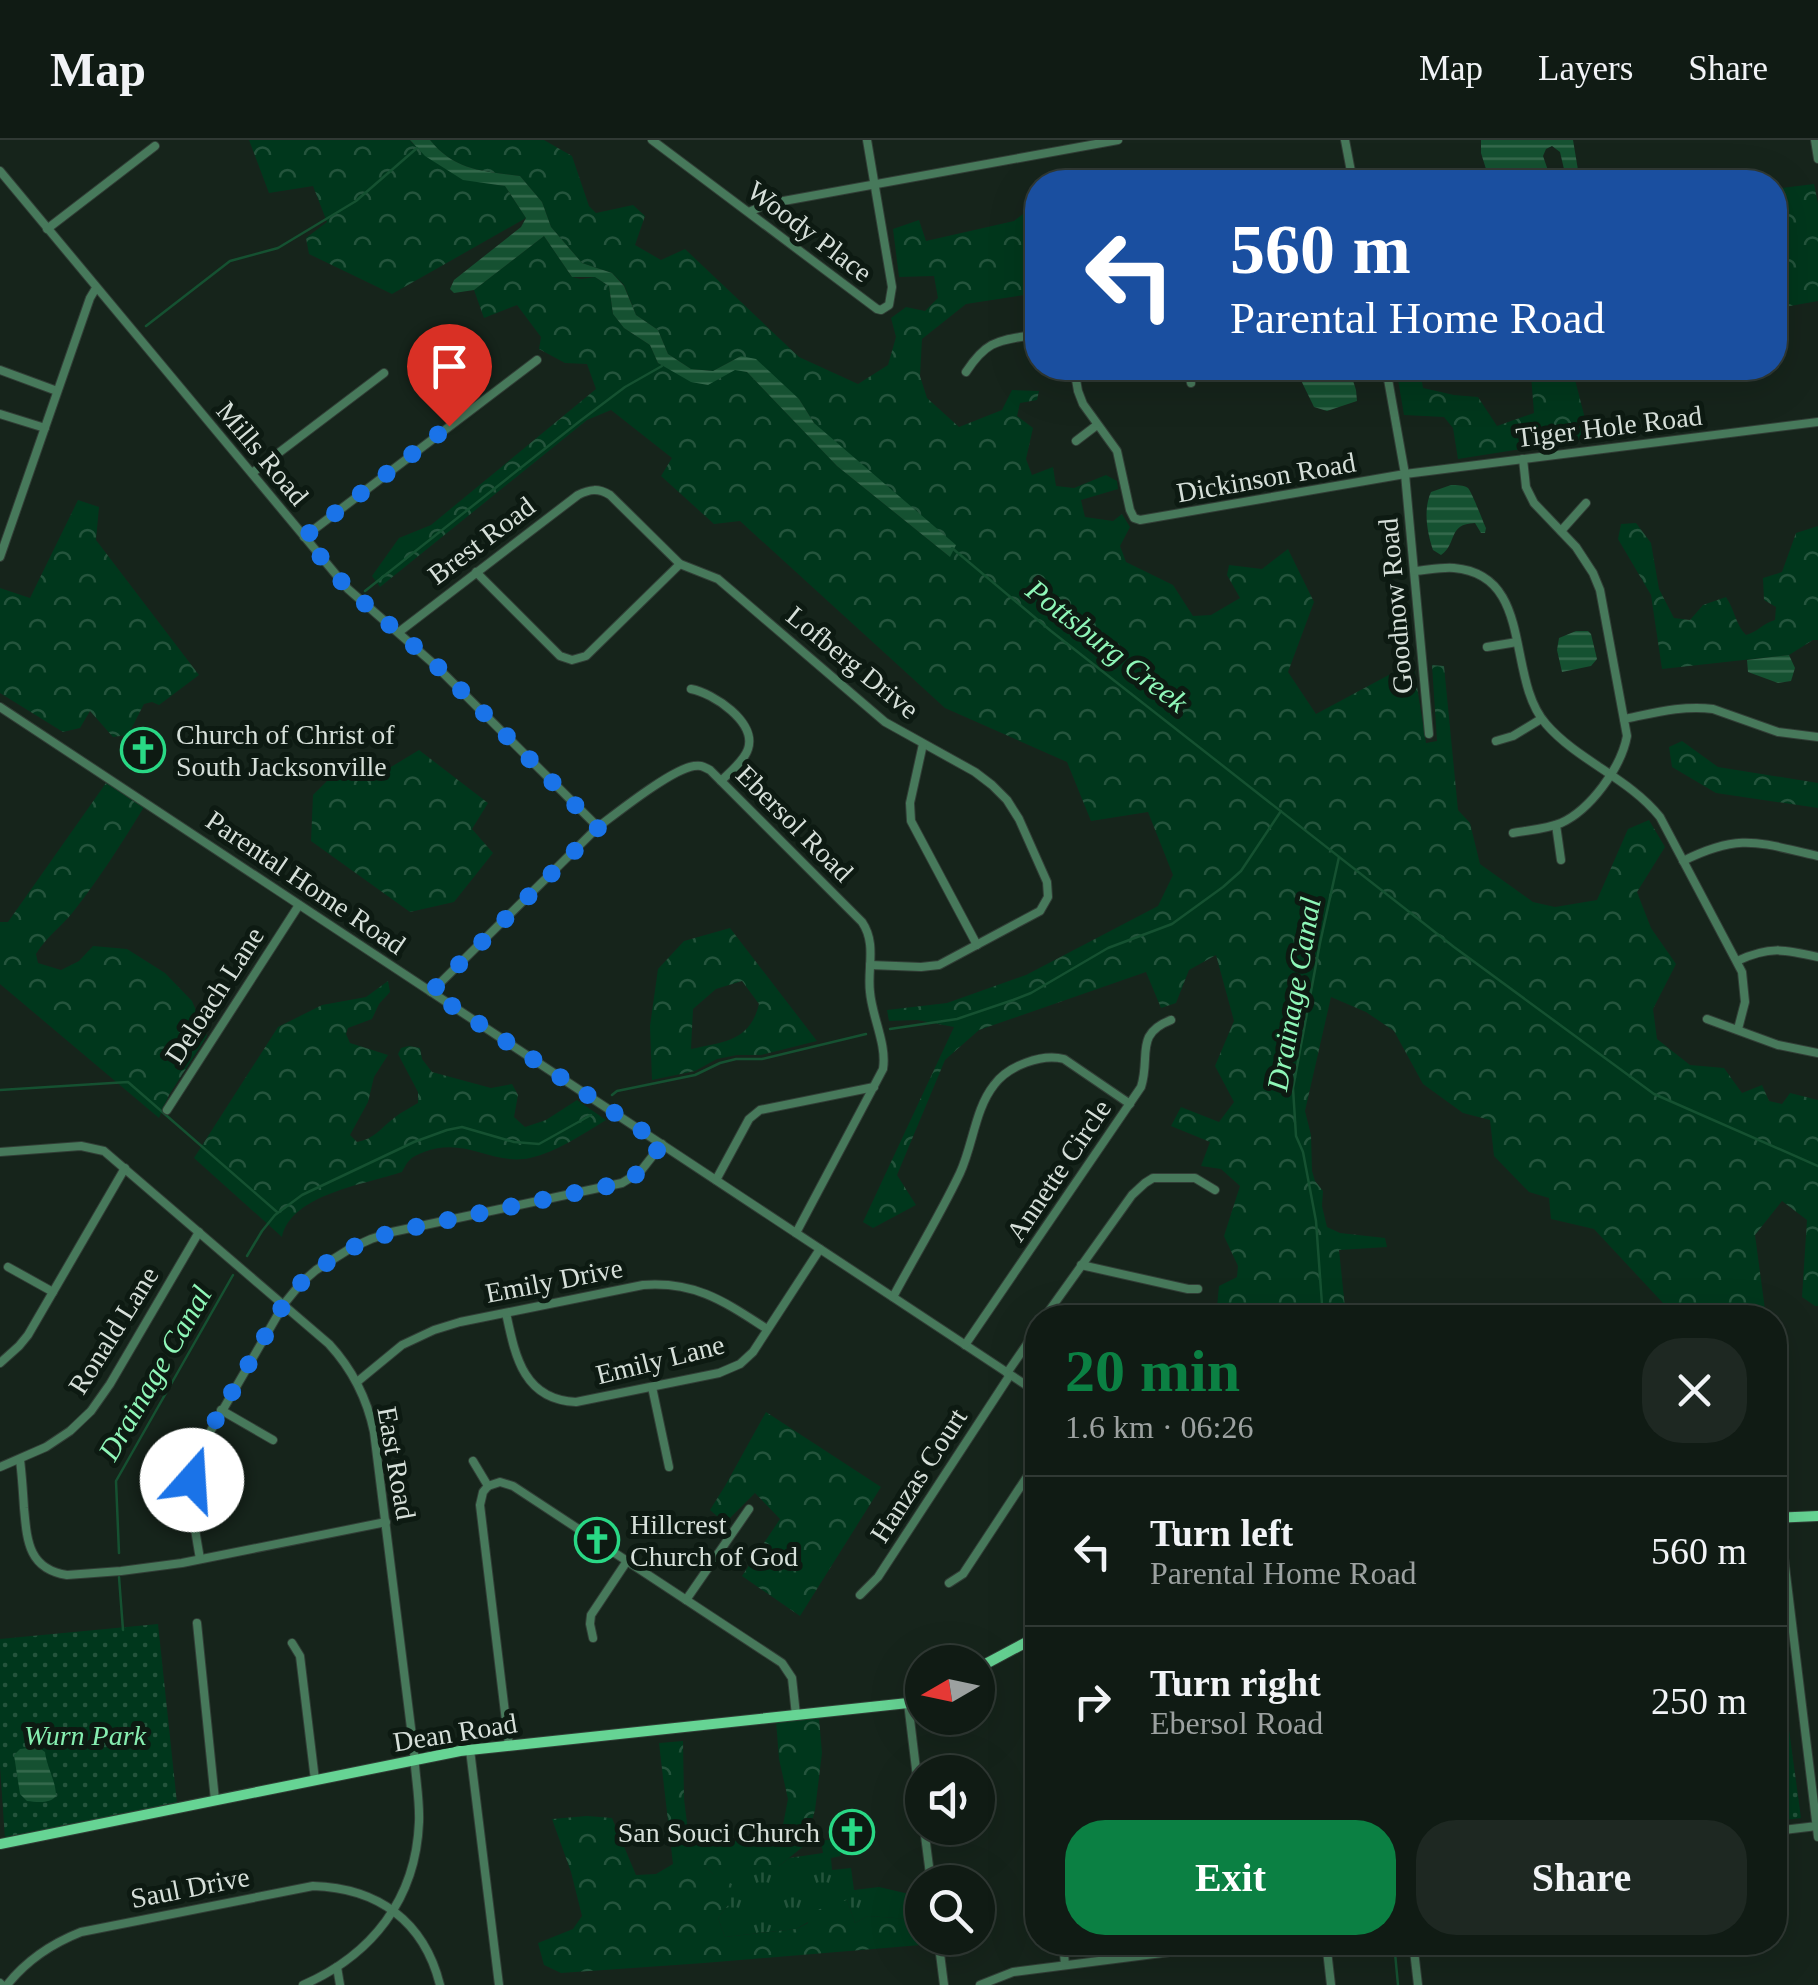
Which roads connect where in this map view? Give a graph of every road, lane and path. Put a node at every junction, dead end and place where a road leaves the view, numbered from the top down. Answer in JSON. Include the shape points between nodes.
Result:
{"nodes":[{"id":1,"x":652,"y":140,"type":"edge"},
{"id":2,"x":867,"y":140,"type":"edge"},
{"id":3,"x":1118,"y":140,"type":"edge"},
{"id":4,"x":1345,"y":140,"type":"edge"},
{"id":5,"x":1815,"y":140,"type":"edge"},
{"id":6,"x":154,"y":146,"type":"dead end"},
{"id":7,"x":1818,"y":158,"type":"edge"},
{"id":8,"x":1351,"y":170,"type":"edge"},
{"id":9,"x":0,"y":172,"type":"edge"},
{"id":10,"x":874,"y":185,"type":"junction"},
{"id":11,"x":749,"y":212,"type":"junction"},
{"id":12,"x":47,"y":229,"type":"junction"},
{"id":13,"x":96,"y":288,"type":"junction"},
{"id":14,"x":1025,"y":337,"type":"edge"},
{"id":15,"x":536,"y":360,"type":"dead end"},
{"id":16,"x":0,"y":370,"type":"edge"},
{"id":17,"x":966,"y":372,"type":"dead end"},
{"id":18,"x":384,"y":373,"type":"dead end"},
{"id":19,"x":1076,"y":380,"type":"edge"},
{"id":20,"x":1190,"y":380,"type":"edge"},
{"id":21,"x":1388,"y":380,"type":"edge"},
{"id":22,"x":1190,"y":383,"type":"dead end"},
{"id":23,"x":58,"y":391,"type":"junction"},
{"id":24,"x":0,"y":414,"type":"edge"},
{"id":25,"x":1818,"y":422,"type":"edge"},
{"id":26,"x":1097,"y":425,"type":"junction"},
{"id":27,"x":45,"y":428,"type":"junction"},
{"id":28,"x":1076,"y":441,"type":"dead end"},
{"id":29,"x":1523,"y":460,"type":"junction"},
{"id":30,"x":252,"y":473,"type":"junction"},
{"id":31,"x":1405,"y":474,"type":"junction"},
{"id":32,"x":593,"y":489,"type":"joint"},
{"id":33,"x":1586,"y":503,"type":"dead end"},
{"id":34,"x":1561,"y":530,"type":"junction"},
{"id":35,"x":304,"y":537,"type":"junction"},
{"id":36,"x":0,"y":557,"type":"edge"},
{"id":37,"x":680,"y":564,"type":"junction"},
{"id":38,"x":1415,"y":571,"type":"junction"},
{"id":39,"x":476,"y":572,"type":"junction"},
{"id":40,"x":399,"y":632,"type":"junction"},
{"id":41,"x":1517,"y":642,"type":"junction"},
{"id":42,"x":1487,"y":647,"type":"dead end"},
{"id":43,"x":691,"y":689,"type":"dead end"},
{"id":44,"x":0,"y":707,"type":"edge"},
{"id":45,"x":1542,"y":719,"type":"junction"},
{"id":46,"x":1624,"y":719,"type":"junction"},
{"id":47,"x":1430,"y":734,"type":"dead end"},
{"id":48,"x":1818,"y":737,"type":"edge"},
{"id":49,"x":1496,"y":741,"type":"dead end"},
{"id":50,"x":923,"y":744,"type":"junction"},
{"id":51,"x":1610,"y":774,"type":"junction"},
{"id":52,"x":721,"y":780,"type":"junction"},
{"id":53,"x":1556,"y":825,"type":"junction"},
{"id":54,"x":598,"y":828,"type":"junction"},
{"id":55,"x":1513,"y":833,"type":"dead end"},
{"id":56,"x":1818,"y":856,"type":"edge"},
{"id":57,"x":1562,"y":860,"type":"dead end"},
{"id":58,"x":1683,"y":861,"type":"junction"},
{"id":59,"x":299,"y":904,"type":"junction"},
{"id":60,"x":978,"y":945,"type":"junction"},
{"id":61,"x":1818,"y":957,"type":"edge"},
{"id":62,"x":1737,"y":961,"type":"junction"},
{"id":63,"x":870,"y":965,"type":"junction"},
{"id":64,"x":431,"y":992,"type":"junction"},
{"id":65,"x":1707,"y":1019,"type":"dead end"},
{"id":66,"x":1172,"y":1020,"type":"dead end"},
{"id":67,"x":1738,"y":1029,"type":"junction"},
{"id":68,"x":1818,"y":1053,"type":"edge"},
{"id":69,"x":874,"y":1086,"type":"junction"},
{"id":70,"x":1130,"y":1104,"type":"junction"},
{"id":71,"x":168,"y":1110,"type":"dead end"},
{"id":72,"x":662,"y":1144,"type":"junction"},
{"id":73,"x":0,"y":1152,"type":"edge"},
{"id":74,"x":125,"y":1168,"type":"junction"},
{"id":75,"x":716,"y":1180,"type":"junction"},
{"id":76,"x":1214,"y":1190,"type":"dead end"},
{"id":77,"x":199,"y":1232,"type":"junction"},
{"id":78,"x":796,"y":1233,"type":"junction"},
{"id":79,"x":820,"y":1249,"type":"junction"},
{"id":80,"x":1080,"y":1264,"type":"junction"},
{"id":81,"x":8,"y":1266,"type":"dead end"},
{"id":82,"x":1198,"y":1289,"type":"dead end"},
{"id":83,"x":53,"y":1292,"type":"junction"},
{"id":84,"x":893,"y":1297,"type":"junction"},
{"id":85,"x":284,"y":1304,"type":"junction"},
{"id":86,"x":1053,"y":1305,"type":"edge"},
{"id":87,"x":506,"y":1313,"type":"junction"},
{"id":88,"x":767,"y":1330,"type":"junction"},
{"id":89,"x":965,"y":1345,"type":"junction"},
{"id":90,"x":1025,"y":1349,"type":"edge"},
{"id":91,"x":0,"y":1363,"type":"edge"},
{"id":92,"x":1009,"y":1374,"type":"junction"},
{"id":93,"x":357,"y":1382,"type":"junction"},
{"id":94,"x":1025,"y":1384,"type":"edge"},
{"id":95,"x":652,"y":1387,"type":"junction"},
{"id":96,"x":221,"y":1410,"type":"junction"},
{"id":97,"x":274,"y":1440,"type":"dead end"},
{"id":98,"x":20,"y":1460,"type":"junction"},
{"id":99,"x":473,"y":1461,"type":"dead end"},
{"id":100,"x":0,"y":1467,"type":"edge"},
{"id":101,"x":669,"y":1467,"type":"dead end"},
{"id":102,"x":1025,"y":1480,"type":"edge"},
{"id":103,"x":488,"y":1486,"type":"junction"},
{"id":104,"x":749,"y":1509,"type":"dead end"},
{"id":105,"x":1818,"y":1516,"type":"edge"},
{"id":106,"x":1787,"y":1518,"type":"edge"},
{"id":107,"x":386,"y":1522,"type":"junction"},
{"id":108,"x":200,"y":1559,"type":"junction"},
{"id":109,"x":627,"y":1562,"type":"junction"},
{"id":110,"x":948,"y":1583,"type":"dead end"},
{"id":111,"x":860,"y":1595,"type":"dead end"},
{"id":112,"x":1787,"y":1595,"type":"edge"},
{"id":113,"x":686,"y":1600,"type":"junction"},
{"id":114,"x":197,"y":1623,"type":"dead end"},
{"id":115,"x":593,"y":1638,"type":"dead end"},
{"id":116,"x":292,"y":1643,"type":"dead end"},
{"id":117,"x":1025,"y":1643,"type":"edge"},
{"id":118,"x":995,"y":1659,"type":"edge"},
{"id":119,"x":905,"y":1703,"type":"edge"},
{"id":120,"x":796,"y":1715,"type":"junction"},
{"id":121,"x":509,"y":1746,"type":"junction"},
{"id":122,"x":470,"y":1750,"type":"junction"},
{"id":123,"x":414,"y":1760,"type":"junction"},
{"id":124,"x":315,"y":1780,"type":"junction"},
{"id":125,"x":215,"y":1800,"type":"junction"},
{"id":126,"x":1817,"y":1826,"type":"edge"},
{"id":127,"x":1787,"y":1830,"type":"edge"},
{"id":128,"x":1818,"y":1837,"type":"edge"},
{"id":129,"x":0,"y":1844,"type":"edge"},
{"id":130,"x":395,"y":1910,"type":"junction"},
{"id":131,"x":940,"y":1955,"type":"edge"},
{"id":132,"x":1064,"y":1955,"type":"edge"},
{"id":133,"x":1145,"y":1955,"type":"edge"},
{"id":134,"x":1328,"y":1955,"type":"edge"},
{"id":135,"x":1415,"y":1955,"type":"edge"},
{"id":136,"x":1065,"y":1965,"type":"junction"},
{"id":137,"x":337,"y":1967,"type":"junction"},
{"id":138,"x":3,"y":1984,"type":"edge"},
{"id":139,"x":303,"y":1985,"type":"edge"},
{"id":140,"x":340,"y":1985,"type":"edge"},
{"id":141,"x":440,"y":1985,"type":"edge"},
{"id":142,"x":499,"y":1985,"type":"edge"},
{"id":143,"x":944,"y":1985,"type":"edge"},
{"id":144,"x":980,"y":1985,"type":"edge"},
{"id":145,"x":1331,"y":1985,"type":"edge"},
{"id":146,"x":1418,"y":1985,"type":"edge"}],
"edges":[{"from":1,"to":11,"type":"street","name":"Woody Place"},
{"from":2,"to":10,"type":"street"},
{"from":3,"to":10,"type":"street"},
{"from":4,"to":8,"type":"street"},
{"from":5,"to":7,"type":"street"},
{"from":6,"to":12,"type":"street"},
{"from":9,"to":12,"type":"street","name":"Mills Road"},
{"from":10,"to":11,"type":"street"},
{"from":10,"to":11,"type":"street","name":"Woody Place","via":[[892,287],[886,309],[876,309]]},
{"from":12,"to":13,"type":"street","name":"Mills Road"},
{"from":13,"to":23,"type":"street"},
{"from":13,"to":30,"type":"street","name":"Mills Road"},
{"from":14,"to":17,"type":"street","via":[[991,344]]},
{"from":15,"to":35,"type":"street"},
{"from":16,"to":23,"type":"street"},
{"from":18,"to":30,"type":"street"},
{"from":19,"to":26,"type":"street"},
{"from":20,"to":22,"type":"street"},
{"from":21,"to":31,"type":"street","name":"Goodnow Road"},
{"from":23,"to":27,"type":"street"},
{"from":24,"to":27,"type":"street"},
{"from":25,"to":29,"type":"street","name":"Tiger Hole Road"},
{"from":26,"to":28,"type":"street"},
{"from":26,"to":31,"type":"street","name":"Dickinson Road","via":[[1117,450],[1134,518],[1147,521]]},
{"from":27,"to":36,"type":"street"},
{"from":29,"to":31,"type":"street","name":"Tiger Hole Road"},
{"from":29,"to":34,"type":"street","via":[[1534,504]]},
{"from":30,"to":35,"type":"street","name":"Mills Road"},
{"from":31,"to":38,"type":"street","name":"Goodnow Road"},
{"from":32,"to":37,"type":"street","name":"Lofberg Drive","via":[[610,494]]},
{"from":32,"to":39,"type":"street","name":"Brest Road"},
{"from":33,"to":34,"type":"street"},
{"from":34,"to":46,"type":"street","via":[[1600,590]]},
{"from":35,"to":40,"type":"street","name":"Mills Road","via":[[348,589]]},
{"from":37,"to":39,"type":"street","via":[[586,656],[572,660],[560,656]]},
{"from":37,"to":50,"type":"street","name":"Lofberg Drive","via":[[718,579],[885,722]]},
{"from":38,"to":41,"type":"street","via":[[1451,568],[1490,583],[1510,609]]},
{"from":38,"to":47,"type":"street","name":"Goodnow Road"},
{"from":39,"to":40,"type":"street","name":"Brest Road"},
{"from":40,"to":54,"type":"street","name":"Mills Road"},
{"from":41,"to":42,"type":"street"},
{"from":41,"to":45,"type":"street","via":[[1525,684]]},
{"from":43,"to":52,"type":"street","via":[[712,695],[748,731],[745,756]]},
{"from":44,"to":59,"type":"street","name":"Parental Home Road"},
{"from":45,"to":49,"type":"street"},
{"from":45,"to":51,"type":"street"},
{"from":46,"to":48,"type":"street","via":[[1713,709],[1770,730]]},
{"from":46,"to":51,"type":"street","via":[[1625,747]]},
{"from":50,"to":60,"type":"street","via":[[912,820]]},
{"from":50,"to":60,"type":"street","name":"Lofberg Drive","via":[[984,778],[1007,800],[1048,882],[1040,911]]},
{"from":51,"to":53,"type":"street","via":[[1588,804]]},
{"from":51,"to":58,"type":"street","via":[[1653,808]]},
{"from":52,"to":54,"type":"street","name":"Ebersol Road","via":[[704,767],[685,769]]},
{"from":52,"to":63,"type":"street","name":"Ebersol Road","via":[[862,922]]},
{"from":53,"to":55,"type":"street"},
{"from":53,"to":57,"type":"street"},
{"from":54,"to":64,"type":"street","name":"Ebersol Road"},
{"from":56,"to":58,"type":"street","via":[[1756,842],[1709,848]]},
{"from":58,"to":62,"type":"street"},
{"from":59,"to":64,"type":"street","name":"Parental Home Road"},
{"from":59,"to":71,"type":"street","name":"Deloach Lane"},
{"from":60,"to":63,"type":"street","via":[[930,967]]},
{"from":61,"to":62,"type":"street","via":[[1776,949]]},
{"from":62,"to":67,"type":"street","via":[[1745,988]]},
{"from":63,"to":69,"type":"street","via":[[884,1064]]},
{"from":64,"to":72,"type":"street","name":"Parental Home Road"},
{"from":65,"to":67,"type":"street"},
{"from":66,"to":70,"type":"street","name":"Annette Circle","via":[[1148,1035],[1144,1080]]},
{"from":67,"to":68,"type":"street"},
{"from":69,"to":75,"type":"street","via":[[760,1110]]},
{"from":69,"to":78,"type":"street"},
{"from":70,"to":84,"type":"street","via":[[1055,1056],[1000,1078],[984,1102],[960,1173]]},
{"from":70,"to":89,"type":"street","name":"Annette Circle"},
{"from":72,"to":75,"type":"street","name":"Parental Home Road"},
{"from":72,"to":85,"type":"street","via":[[632,1179],[614,1186],[371,1239],[316,1270]]},
{"from":73,"to":74,"type":"street","name":"East Road","via":[[89,1146]]},
{"from":74,"to":77,"type":"street","name":"East Road"},
{"from":74,"to":83,"type":"street"},
{"from":75,"to":78,"type":"street","name":"Parental Home Road"},
{"from":76,"to":80,"type":"street","via":[[1195,1178],[1144,1182]]},
{"from":77,"to":85,"type":"street","name":"East Road"},
{"from":77,"to":98,"type":"street","name":"Ronald Lane","via":[[91,1411]]},
{"from":78,"to":79,"type":"street","name":"Parental Home Road"},
{"from":79,"to":84,"type":"street","name":"Parental Home Road"},
{"from":79,"to":88,"type":"street","name":"Emily Lane"},
{"from":80,"to":82,"type":"street"},
{"from":80,"to":86,"type":"street"},
{"from":81,"to":83,"type":"street"},
{"from":83,"to":91,"type":"street","via":[[28,1335]]},
{"from":84,"to":89,"type":"street","name":"Parental Home Road"},
{"from":85,"to":93,"type":"street","name":"East Road","via":[[329,1344]]},
{"from":85,"to":96,"type":"street"},
{"from":87,"to":88,"type":"street","name":"Emily Drive","via":[[670,1284],[712,1295]]},
{"from":87,"to":93,"type":"street","name":"Emily Drive","via":[[419,1336]]},
{"from":87,"to":95,"type":"street","name":"Emily Lane","via":[[518,1364],[546,1394],[576,1402]]},
{"from":88,"to":95,"type":"street","name":"Emily Lane","via":[[733,1368]]},
{"from":89,"to":92,"type":"street","name":"Parental Home Road"},
{"from":90,"to":92,"type":"street","name":"Hanzas Court"},
{"from":92,"to":94,"type":"street","name":"Parental Home Road"},
{"from":92,"to":111,"type":"street","name":"Hanzas Court","via":[[878,1578]]},
{"from":93,"to":107,"type":"street","name":"East Road","via":[[374,1432]]},
{"from":95,"to":101,"type":"street"},
{"from":96,"to":97,"type":"street"},
{"from":96,"to":108,"type":"street","via":[[192,1480]]},
{"from":98,"to":100,"type":"street","name":"Ronald Lane"},
{"from":98,"to":108,"type":"street","via":[[28,1545],[49,1570],[121,1572]]},
{"from":99,"to":103,"type":"street"},
{"from":102,"to":110,"type":"street","via":[[962,1574]]},
{"from":103,"to":109,"type":"street","via":[[512,1486]]},
{"from":103,"to":121,"type":"street","via":[[480,1505]]},
{"from":104,"to":113,"type":"street"},
{"from":105,"to":106,"type":"main road"},
{"from":107,"to":108,"type":"street"},
{"from":107,"to":123,"type":"street","name":"East Road"},
{"from":109,"to":113,"type":"street"},
{"from":109,"to":115,"type":"street","via":[[591,1615]]},
{"from":112,"to":126,"type":"street"},
{"from":113,"to":120,"type":"street","via":[[786,1667]]},
{"from":114,"to":125,"type":"street"},
{"from":116,"to":124,"type":"street","via":[[300,1656]]},
{"from":117,"to":118,"type":"main road"},
{"from":119,"to":120,"type":"main road","name":"Dean Road"},
{"from":120,"to":121,"type":"main road","name":"Dean Road"},
{"from":121,"to":122,"type":"main road","name":"Dean Road"},
{"from":122,"to":123,"type":"main road","name":"Dean Road"},
{"from":122,"to":142,"type":"street"},
{"from":123,"to":124,"type":"main road","name":"Dean Road"},
{"from":123,"to":130,"type":"street","name":"East Road","via":[[418,1836]]},
{"from":124,"to":125,"type":"main road","name":"Dean Road"},
{"from":125,"to":129,"type":"main road","name":"Dean Road"},
{"from":126,"to":127,"type":"street"},
{"from":126,"to":128,"type":"street"},
{"from":130,"to":137,"type":"street"},
{"from":130,"to":138,"type":"street","name":"Saul Drive","via":[[344,1889],[289,1890],[81,1932]]},
{"from":130,"to":141,"type":"street","via":[[426,1950]]},
{"from":131,"to":143,"type":"street"},
{"from":132,"to":136,"type":"street"},
{"from":133,"to":136,"type":"street"},
{"from":134,"to":145,"type":"street"},
{"from":135,"to":146,"type":"street"},
{"from":136,"to":144,"type":"street","via":[[1013,1972]]},
{"from":137,"to":139,"type":"street"},
{"from":137,"to":140,"type":"street"}]}
